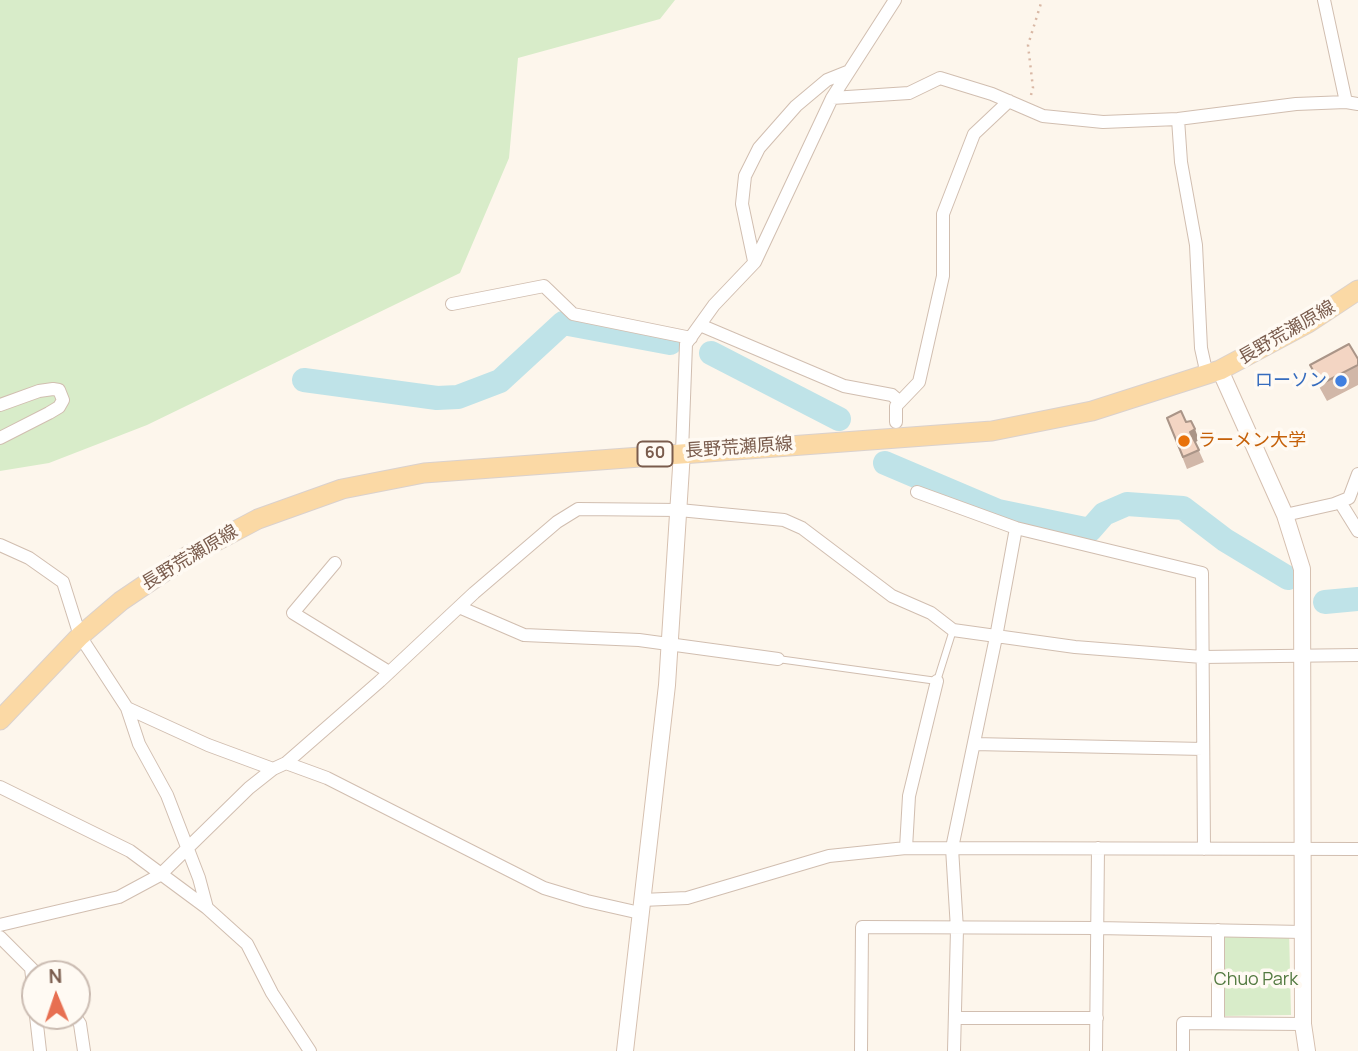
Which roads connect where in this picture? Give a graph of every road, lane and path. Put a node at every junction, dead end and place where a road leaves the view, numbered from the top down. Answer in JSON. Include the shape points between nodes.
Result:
{"nodes":[{"id":1,"x":895,"y":0,"type":"edge"},
{"id":2,"x":1042,"y":0,"type":"edge"},
{"id":3,"x":1324,"y":0,"type":"edge"},
{"id":4,"x":847,"y":72,"type":"junction"},
{"id":5,"x":832,"y":98,"type":"junction"},
{"id":6,"x":1009,"y":101,"type":"junction"},
{"id":7,"x":1352,"y":103,"type":"edge"},
{"id":8,"x":1026,"y":108,"type":"junction"},
{"id":9,"x":1178,"y":120,"type":"junction"},
{"id":10,"x":755,"y":262,"type":"junction"},
{"id":11,"x":1358,"y":290,"type":"edge"},
{"id":12,"x":452,"y":304,"type":"dead end"},
{"id":13,"x":700,"y":325,"type":"junction"},
{"id":14,"x":691,"y":338,"type":"junction"},
{"id":15,"x":1214,"y":372,"type":"junction"},
{"id":16,"x":900,"y":402,"type":"junction"},
{"id":17,"x":0,"y":405,"type":"edge"},
{"id":18,"x":896,"y":422,"type":"dead end"},
{"id":19,"x":0,"y":438,"type":"edge"},
{"id":20,"x":682,"y":452,"type":"junction"},
{"id":21,"x":1358,"y":474,"type":"edge"},
{"id":22,"x":917,"y":492,"type":"dead end"},
{"id":23,"x":1340,"y":502,"type":"junction"},
{"id":24,"x":679,"y":510,"type":"junction"},
{"id":25,"x":1285,"y":515,"type":"junction"},
{"id":26,"x":1016,"y":528,"type":"junction"},
{"id":27,"x":1358,"y":531,"type":"edge"},
{"id":28,"x":0,"y":545,"type":"edge"},
{"id":29,"x":335,"y":563,"type":"dead end"},
{"id":30,"x":459,"y":607,"type":"junction"},
{"id":31,"x":953,"y":630,"type":"junction"},
{"id":32,"x":80,"y":636,"type":"junction"},
{"id":33,"x":996,"y":637,"type":"junction"},
{"id":34,"x":670,"y":645,"type":"junction"},
{"id":35,"x":1358,"y":655,"type":"edge"},
{"id":36,"x":1202,"y":657,"type":"junction"},
{"id":37,"x":1304,"y":657,"type":"junction"},
{"id":38,"x":778,"y":659,"type":"joint"},
{"id":39,"x":389,"y":672,"type":"junction"},
{"id":40,"x":937,"y":681,"type":"junction"},
{"id":41,"x":127,"y":708,"type":"junction"},
{"id":42,"x":0,"y":720,"type":"edge"},
{"id":43,"x":974,"y":744,"type":"junction"},
{"id":44,"x":1203,"y":749,"type":"junction"},
{"id":45,"x":286,"y":763,"type":"junction"},
{"id":46,"x":273,"y":769,"type":"junction"},
{"id":47,"x":0,"y":787,"type":"edge"},
{"id":48,"x":906,"y":848,"type":"junction"},
{"id":49,"x":952,"y":848,"type":"junction"},
{"id":50,"x":1098,"y":848,"type":"junction"},
{"id":51,"x":187,"y":849,"type":"junction"},
{"id":52,"x":1204,"y":849,"type":"junction"},
{"id":53,"x":1303,"y":849,"type":"junction"},
{"id":54,"x":1358,"y":849,"type":"edge"},
{"id":55,"x":160,"y":874,"type":"junction"},
{"id":56,"x":641,"y":906,"type":"junction"},
{"id":57,"x":207,"y":908,"type":"junction"},
{"id":58,"x":0,"y":925,"type":"edge"},
{"id":59,"x":1097,"y":928,"type":"junction"},
{"id":60,"x":957,"y":929,"type":"junction"},
{"id":61,"x":1218,"y":930,"type":"junction"},
{"id":62,"x":1303,"y":932,"type":"junction"},
{"id":63,"x":0,"y":937,"type":"edge"},
{"id":64,"x":23,"y":960,"type":"edge"},
{"id":65,"x":955,"y":1018,"type":"junction"},
{"id":66,"x":1097,"y":1018,"type":"junction"},
{"id":67,"x":1218,"y":1024,"type":"junction"},
{"id":68,"x":1303,"y":1024,"type":"junction"},
{"id":69,"x":38,"y":1030,"type":"edge"},
{"id":70,"x":81,"y":1030,"type":"edge"},
{"id":71,"x":40,"y":1051,"type":"edge"},
{"id":72,"x":84,"y":1051,"type":"edge"},
{"id":73,"x":310,"y":1051,"type":"edge"},
{"id":74,"x":625,"y":1051,"type":"edge"},
{"id":75,"x":861,"y":1051,"type":"edge"},
{"id":76,"x":954,"y":1051,"type":"edge"},
{"id":77,"x":1096,"y":1051,"type":"edge"},
{"id":78,"x":1183,"y":1051,"type":"edge"},
{"id":79,"x":1307,"y":1051,"type":"edge"}],
"edges":[{"from":1,"to":4,"type":"street"},
{"from":2,"to":8,"type":"path","via":[[1028,46],[1033,88]]},
{"from":3,"to":7,"type":"street"},
{"from":4,"to":5,"type":"street"},
{"from":4,"to":10,"type":"street","via":[[827,80],[796,106],[759,148],[745,176],[742,204]]},
{"from":5,"to":6,"type":"street","via":[[909,93],[940,78]]},
{"from":5,"to":10,"type":"street"},
{"from":6,"to":8,"type":"street"},
{"from":6,"to":16,"type":"street","via":[[974,134],[943,214],[943,276],[919,382]]},
{"from":7,"to":9,"type":"street","via":[[1296,104]]},
{"from":8,"to":9,"type":"street","via":[[1043,116],[1103,122]]},
{"from":9,"to":15,"type":"street","via":[[1196,245],[1201,348]]},
{"from":10,"to":13,"type":"street"},
{"from":11,"to":15,"type":"main road","name":"長野荒瀬原線","number":"60","via":[[1308,323]]},
{"from":12,"to":14,"type":"street","via":[[544,286],[573,314]]},
{"from":13,"to":14,"type":"street"},
{"from":13,"to":16,"type":"street","via":[[844,386],[892,395]]},
{"from":14,"to":20,"type":"street","via":[[686,344]]},
{"from":15,"to":20,"type":"main road","name":"長野荒瀬原線","number":"60","via":[[1092,411],[992,431]]},
{"from":15,"to":25,"type":"street"},
{"from":16,"to":18,"type":"street"},
{"from":17,"to":19,"type":"street","via":[[52,389],[59,390],[63,400],[59,407]]},
{"from":20,"to":24,"type":"street"},
{"from":20,"to":32,"type":"main road","name":"長野荒瀬原線","number":"60","via":[[424,472],[342,489],[258,519],[186,557],[121,601]]},
{"from":21,"to":23,"type":"street","via":[[1349,498]]},
{"from":22,"to":26,"type":"street"},
{"from":23,"to":25,"type":"street"},
{"from":23,"to":27,"type":"street"},
{"from":24,"to":30,"type":"street","via":[[578,509]]},
{"from":24,"to":31,"type":"street","via":[[785,520],[892,596],[931,613]]},
{"from":24,"to":34,"type":"street"},
{"from":25,"to":37,"type":"street","via":[[1302,569]]},
{"from":26,"to":33,"type":"street"},
{"from":26,"to":36,"type":"street","via":[[1202,573]]},
{"from":28,"to":32,"type":"street","via":[[63,582]]},
{"from":29,"to":39,"type":"street","via":[[293,613]]},
{"from":30,"to":34,"type":"street","via":[[524,635]]},
{"from":30,"to":39,"type":"street"},
{"from":31,"to":33,"type":"street"},
{"from":31,"to":40,"type":"lane"},
{"from":32,"to":41,"type":"street"},
{"from":32,"to":42,"type":"main road","name":"長野荒瀬原線","number":"60"},
{"from":33,"to":36,"type":"street"},
{"from":33,"to":43,"type":"street"},
{"from":34,"to":38,"type":"street"},
{"from":34,"to":56,"type":"street"},
{"from":35,"to":37,"type":"street"},
{"from":36,"to":37,"type":"street"},
{"from":36,"to":44,"type":"street"},
{"from":37,"to":53,"type":"street"},
{"from":38,"to":40,"type":"lane"},
{"from":39,"to":45,"type":"street"},
{"from":40,"to":48,"type":"street","via":[[909,796]]},
{"from":41,"to":46,"type":"street"},
{"from":41,"to":51,"type":"street"},
{"from":43,"to":44,"type":"street"},
{"from":43,"to":49,"type":"street"},
{"from":44,"to":52,"type":"street"},
{"from":45,"to":46,"type":"street"},
{"from":45,"to":56,"type":"street","via":[[327,778],[544,888],[587,901]]},
{"from":46,"to":51,"type":"street"},
{"from":47,"to":55,"type":"street","via":[[130,851]]},
{"from":48,"to":49,"type":"street"},
{"from":48,"to":56,"type":"street","via":[[829,856],[687,898]]},
{"from":49,"to":50,"type":"street"},
{"from":49,"to":60,"type":"street"},
{"from":50,"to":52,"type":"street"},
{"from":50,"to":59,"type":"street"},
{"from":51,"to":55,"type":"street"},
{"from":51,"to":57,"type":"street"},
{"from":52,"to":53,"type":"street"},
{"from":53,"to":54,"type":"street"},
{"from":53,"to":62,"type":"street"},
{"from":55,"to":57,"type":"street"},
{"from":55,"to":58,"type":"street","via":[[119,897]]},
{"from":56,"to":74,"type":"street"},
{"from":57,"to":73,"type":"street","via":[[247,944]]},
{"from":59,"to":60,"type":"street"},
{"from":59,"to":61,"type":"street"},
{"from":59,"to":66,"type":"street"},
{"from":60,"to":65,"type":"street"},
{"from":60,"to":75,"type":"street","via":[[862,928]]},
{"from":61,"to":62,"type":"street"},
{"from":61,"to":67,"type":"street"},
{"from":62,"to":68,"type":"street"},
{"from":63,"to":64,"type":"street"},
{"from":65,"to":66,"type":"street"},
{"from":65,"to":76,"type":"street"},
{"from":66,"to":77,"type":"street"},
{"from":67,"to":68,"type":"street"},
{"from":67,"to":78,"type":"street","via":[[1183,1023]]},
{"from":68,"to":79,"type":"street"},
{"from":69,"to":71,"type":"street"},
{"from":70,"to":72,"type":"street"}]}
